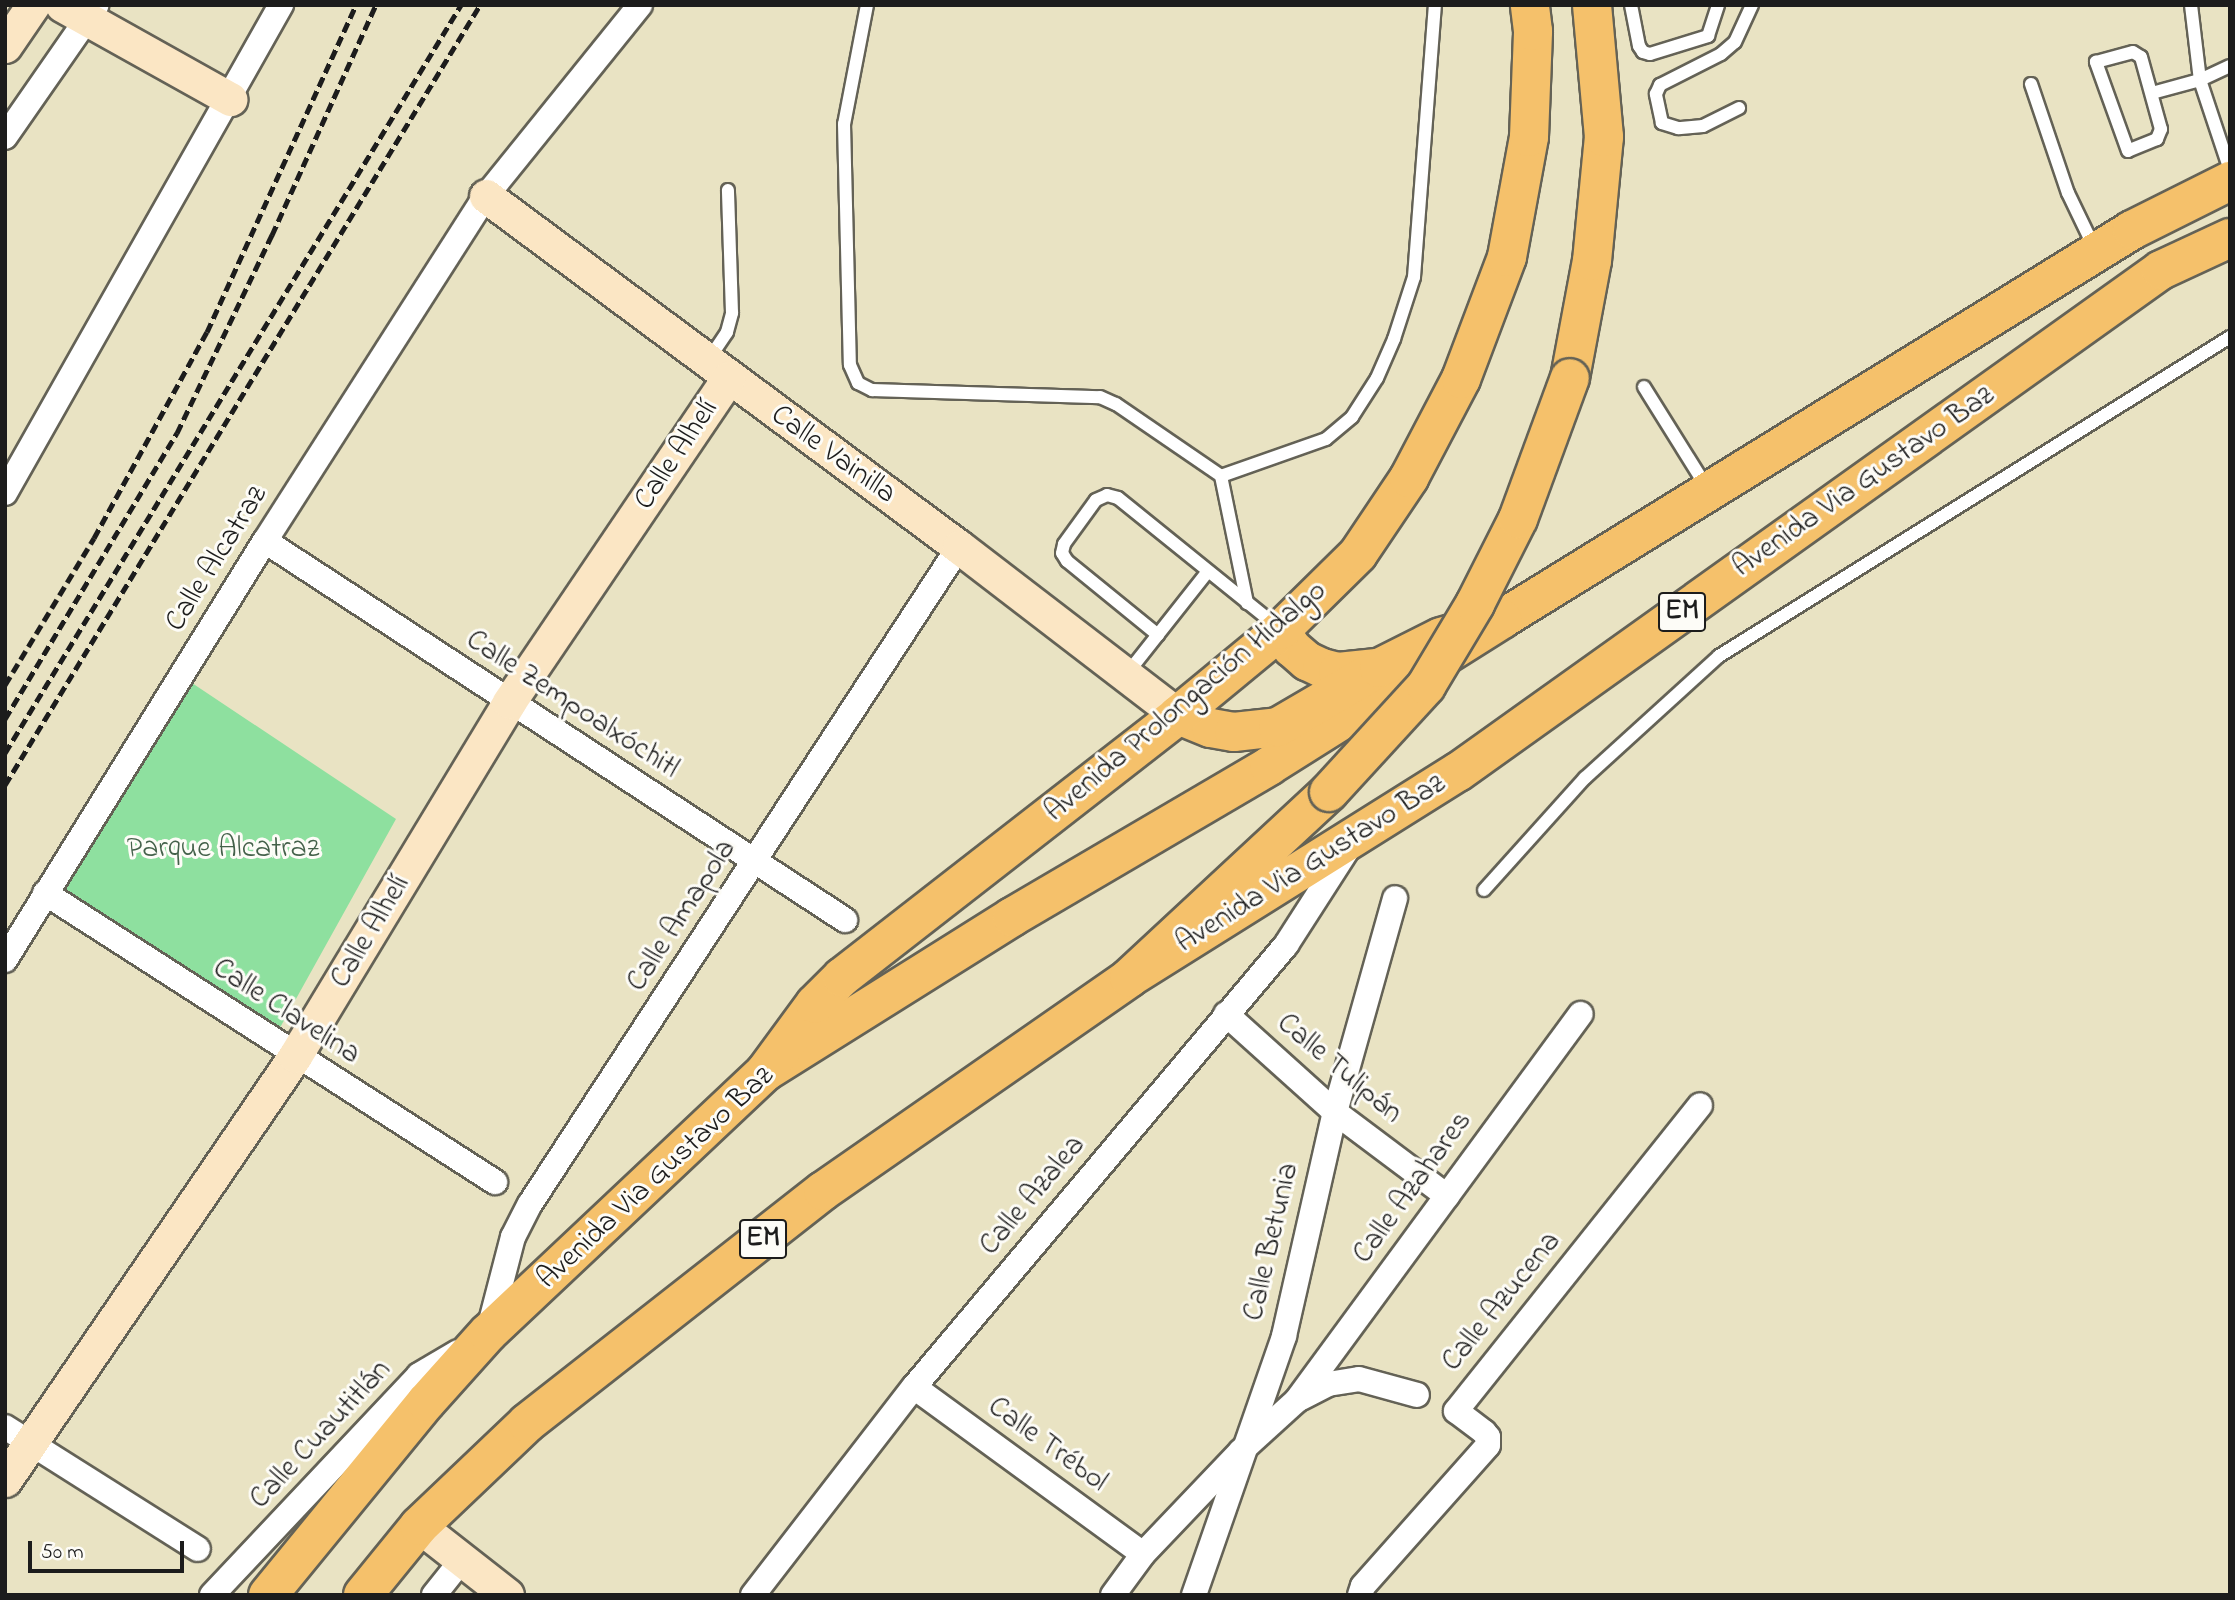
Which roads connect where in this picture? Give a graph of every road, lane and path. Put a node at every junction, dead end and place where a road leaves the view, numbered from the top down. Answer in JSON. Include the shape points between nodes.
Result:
{"nodes":[{"id":1,"x":33,"y":5,"type":"edge"},
{"id":2,"x":281,"y":5,"type":"edge"},
{"id":3,"x":640,"y":5,"type":"edge"},
{"id":4,"x":867,"y":5,"type":"edge"},
{"id":5,"x":1435,"y":5,"type":"edge"},
{"id":6,"x":1530,"y":5,"type":"edge"},
{"id":7,"x":1592,"y":5,"type":"edge"},
{"id":8,"x":1631,"y":5,"type":"edge"},
{"id":9,"x":1718,"y":5,"type":"edge"},
{"id":10,"x":1752,"y":5,"type":"edge"},
{"id":11,"x":2191,"y":5,"type":"edge"},
{"id":12,"x":81,"y":10,"type":"edge"},
{"id":13,"x":5,"y":46,"type":"edge"},
{"id":14,"x":2230,"y":66,"type":"edge"},
{"id":15,"x":2200,"y":80,"type":"junction"},
{"id":16,"x":2031,"y":84,"type":"dead end"},
{"id":17,"x":2152,"y":93,"type":"junction"},
{"id":18,"x":230,"y":99,"type":"junction"},
{"id":19,"x":1739,"y":108,"type":"dead end"},
{"id":20,"x":5,"y":137,"type":"edge"},
{"id":21,"x":2230,"y":170,"type":"edge"},
{"id":22,"x":2230,"y":181,"type":"edge"},
{"id":23,"x":728,"y":190,"type":"dead end"},
{"id":24,"x":486,"y":196,"type":"junction"},
{"id":25,"x":2230,"y":238,"type":"edge"},
{"id":26,"x":2097,"y":252,"type":"junction"},
{"id":27,"x":2230,"y":337,"type":"edge"},
{"id":28,"x":718,"y":370,"type":"junction"},
{"id":29,"x":1644,"y":387,"type":"dead end"},
{"id":30,"x":1221,"y":476,"type":"junction"},
{"id":31,"x":1709,"y":491,"type":"junction"},
{"id":32,"x":5,"y":493,"type":"edge"},
{"id":33,"x":265,"y":541,"type":"junction"},
{"id":34,"x":959,"y":547,"type":"junction"},
{"id":35,"x":1208,"y":571,"type":"junction"},
{"id":36,"x":1247,"y":603,"type":"junction"},
{"id":37,"x":1502,"y":619,"type":"junction"},
{"id":38,"x":1281,"y":630,"type":"junction"},
{"id":39,"x":1158,"y":635,"type":"junction"},
{"id":40,"x":1379,"y":668,"type":"junction"},
{"id":41,"x":1126,"y":675,"type":"junction"},
{"id":42,"x":509,"y":702,"type":"junction"},
{"id":43,"x":1178,"y":715,"type":"junction"},
{"id":44,"x":1357,"y":835,"type":"junction"},
{"id":45,"x":756,"y":861,"type":"junction"},
{"id":46,"x":1484,"y":890,"type":"dead end"},
{"id":47,"x":45,"y":893,"type":"junction"},
{"id":48,"x":1395,"y":898,"type":"dead end"},
{"id":49,"x":845,"y":920,"type":"dead end"},
{"id":50,"x":5,"y":960,"type":"edge"},
{"id":51,"x":1129,"y":978,"type":"junction"},
{"id":52,"x":1226,"y":1014,"type":"junction"},
{"id":53,"x":1581,"y":1014,"type":"dead end"},
{"id":54,"x":295,"y":1056,"type":"junction"},
{"id":55,"x":765,"y":1072,"type":"junction"},
{"id":56,"x":1700,"y":1105,"type":"dead end"},
{"id":57,"x":1335,"y":1112,"type":"junction"},
{"id":58,"x":495,"y":1182,"type":"dead end"},
{"id":59,"x":1447,"y":1196,"type":"junction"},
{"id":60,"x":488,"y":1333,"type":"junction"},
{"id":61,"x":914,"y":1387,"type":"junction"},
{"id":62,"x":1417,"y":1395,"type":"dead end"},
{"id":63,"x":1297,"y":1400,"type":"junction"},
{"id":64,"x":17,"y":1434,"type":"edge"},
{"id":65,"x":1241,"y":1451,"type":"junction"},
{"id":66,"x":5,"y":1480,"type":"edge"},
{"id":67,"x":419,"y":1526,"type":"junction"},
{"id":68,"x":198,"y":1549,"type":"dead end"},
{"id":69,"x":1143,"y":1553,"type":"junction"},
{"id":70,"x":461,"y":1562,"type":"junction"},
{"id":71,"x":212,"y":1595,"type":"edge"},
{"id":72,"x":268,"y":1595,"type":"edge"},
{"id":73,"x":363,"y":1595,"type":"edge"},
{"id":74,"x":434,"y":1595,"type":"edge"},
{"id":75,"x":507,"y":1595,"type":"edge"},
{"id":76,"x":753,"y":1595,"type":"edge"},
{"id":77,"x":1113,"y":1595,"type":"edge"},
{"id":78,"x":1194,"y":1595,"type":"edge"},
{"id":79,"x":1360,"y":1595,"type":"edge"}],
"edges":[{"from":1,"to":13,"type":"street"},
{"from":2,"to":18,"type":"street"},
{"from":3,"to":24,"type":"street","name":"Calle Alcatraz"},
{"from":4,"to":30,"type":"lane","via":[[844,124],[850,365],[858,383],[872,390],[1100,397]]},
{"from":5,"to":30,"type":"lane","via":[[1414,277],[1377,378],[1352,417],[1326,439]]},
{"from":6,"to":38,"type":"main road","name":"Avenida Prolongación Hidalgo","via":[[1529,137],[1507,257],[1461,379],[1409,478],[1358,554]]},
{"from":7,"to":51,"type":"main road","bridge":true,"via":[[1604,138],[1592,261],[1570,378],[1518,519],[1426,686],[1329,792]]},
{"from":8,"to":9,"type":"lane","via":[[1639,46],[1650,54],[1708,36]]},
{"from":10,"to":19,"type":"lane","via":[[1735,42],[1660,85],[1656,94],[1662,123],[1678,128],[1703,126]]},
{"from":11,"to":15,"type":"lane"},
{"from":12,"to":18,"type":"street"},
{"from":12,"to":20,"type":"street"},
{"from":14,"to":15,"type":"lane"},
{"from":15,"to":17,"type":"lane"},
{"from":15,"to":21,"type":"lane"},
{"from":16,"to":26,"type":"lane","via":[[2068,193]]},
{"from":17,"to":17,"type":"lane","via":[[2161,135],[2128,151],[2096,62],[2138,53]]},
{"from":18,"to":32,"type":"street"},
{"from":22,"to":26,"type":"main road","name":"Avenida Via Gustavo Baz"},
{"from":23,"to":28,"type":"lane","via":[[732,313]]},
{"from":24,"to":28,"type":"street","name":"Calle Vainilla"},
{"from":24,"to":33,"type":"street","name":"Calle Alcatraz"},
{"from":25,"to":44,"type":"main road","name":"Avenida Via Gustavo Baz","number":"EM","via":[[2161,271],[1458,772]]},
{"from":26,"to":31,"type":"main road","name":"Avenida Via Gustavo Baz"},
{"from":27,"to":46,"type":"lane","via":[[1720,656],[1585,778]]},
{"from":28,"to":34,"type":"street","name":"Calle Vainilla"},
{"from":28,"to":42,"type":"street","name":"Calle Alhelí"},
{"from":29,"to":31,"type":"lane"},
{"from":30,"to":36,"type":"lane"},
{"from":31,"to":37,"type":"main road","name":"Avenida Via Gustavo Baz"},
{"from":33,"to":42,"type":"street","name":"Calle Zempoalxóchitl"},
{"from":33,"to":47,"type":"street","name":"Calle Alcatraz"},
{"from":34,"to":41,"type":"street","name":"Calle Vainilla"},
{"from":34,"to":45,"type":"street","name":"Calle Amapola"},
{"from":35,"to":36,"type":"lane"},
{"from":35,"to":39,"type":"lane"},
{"from":35,"to":39,"type":"lane","via":[[1118,498],[1107,495],[1096,500],[1062,553]]},
{"from":36,"to":38,"type":"lane"},
{"from":37,"to":40,"type":"main road","via":[[1441,637]]},
{"from":37,"to":55,"type":"main road","name":"Avenida Via Gustavo Baz"},
{"from":38,"to":40,"type":"main road","via":[[1292,648],[1322,668],[1338,672]]},
{"from":38,"to":43,"type":"main road","name":"Avenida Prolongación Hidalgo"},
{"from":39,"to":41,"type":"lane"},
{"from":40,"to":43,"type":"main road","via":[[1278,727],[1234,732]]},
{"from":41,"to":43,"type":"street","name":"Calle Vainilla"},
{"from":42,"to":45,"type":"street","name":"Calle Zempoalxóchitl"},
{"from":42,"to":54,"type":"street","name":"Calle Alhelí"},
{"from":43,"to":55,"type":"main road","name":"Avenida Prolongación Hidalgo","via":[[842,977],[815,1004]]},
{"from":44,"to":51,"type":"main road","name":"Avenida Via Gustavo Baz","number":"EM"},
{"from":44,"to":52,"type":"street","name":"Calle Azalea","via":[[1286,945]]},
{"from":45,"to":49,"type":"street","name":"Calle Zempoalxóchitl"},
{"from":45,"to":60,"type":"street","name":"Calle Amapola","via":[[530,1204],[513,1237]]},
{"from":47,"to":50,"type":"street","name":"Calle Alcatraz"},
{"from":47,"to":54,"type":"street","name":"Calle Clavelina"},
{"from":48,"to":57,"type":"street","name":"Calle Betunia"},
{"from":51,"to":67,"type":"main road","name":"Avenida Via Gustavo Baz","number":"EM","via":[[823,1191],[527,1423]]},
{"from":52,"to":57,"type":"street","name":"Calle Tulipán"},
{"from":52,"to":61,"type":"street","name":"Calle Azalea"},
{"from":53,"to":59,"type":"street","name":"Calle Azahares"},
{"from":54,"to":58,"type":"street","name":"Calle Clavelina"},
{"from":54,"to":64,"type":"street","name":"Calle Alhelí"},
{"from":55,"to":60,"type":"main road","name":"Avenida Via Gustavo Baz"},
{"from":56,"to":79,"type":"street","name":"Calle Azucena","via":[[1456,1411],[1488,1437],[1488,1445],[1363,1586]]},
{"from":57,"to":59,"type":"street","name":"Calle Tulipán"},
{"from":57,"to":65,"type":"street","name":"Calle Betunia","via":[[1284,1336]]},
{"from":59,"to":63,"type":"street","name":"Calle Azahares"},
{"from":60,"to":71,"type":"street","name":"Calle Cuautitlán","via":[[419,1376]]},
{"from":60,"to":72,"type":"main road","name":"Avenida Via Gustavo Baz"},
{"from":61,"to":69,"type":"street","name":"Calle Trébol"},
{"from":61,"to":76,"type":"street","name":"Calle Azalea"},
{"from":62,"to":63,"type":"street","name":"Calle Azahares","via":[[1367,1381],[1342,1380]]},
{"from":63,"to":65,"type":"street","name":"Calle Azahares"},
{"from":64,"to":66,"type":"street","name":"Calle Alhelí"},
{"from":64,"to":68,"type":"street"},
{"from":65,"to":69,"type":"street","name":"Calle Azahares"},
{"from":65,"to":78,"type":"street","name":"Calle Betunia"},
{"from":67,"to":70,"type":"street"},
{"from":67,"to":73,"type":"main road","number":"EM"},
{"from":69,"to":77,"type":"street","name":"Calle Azahares"},
{"from":70,"to":74,"type":"street"},
{"from":70,"to":75,"type":"street"}]}
